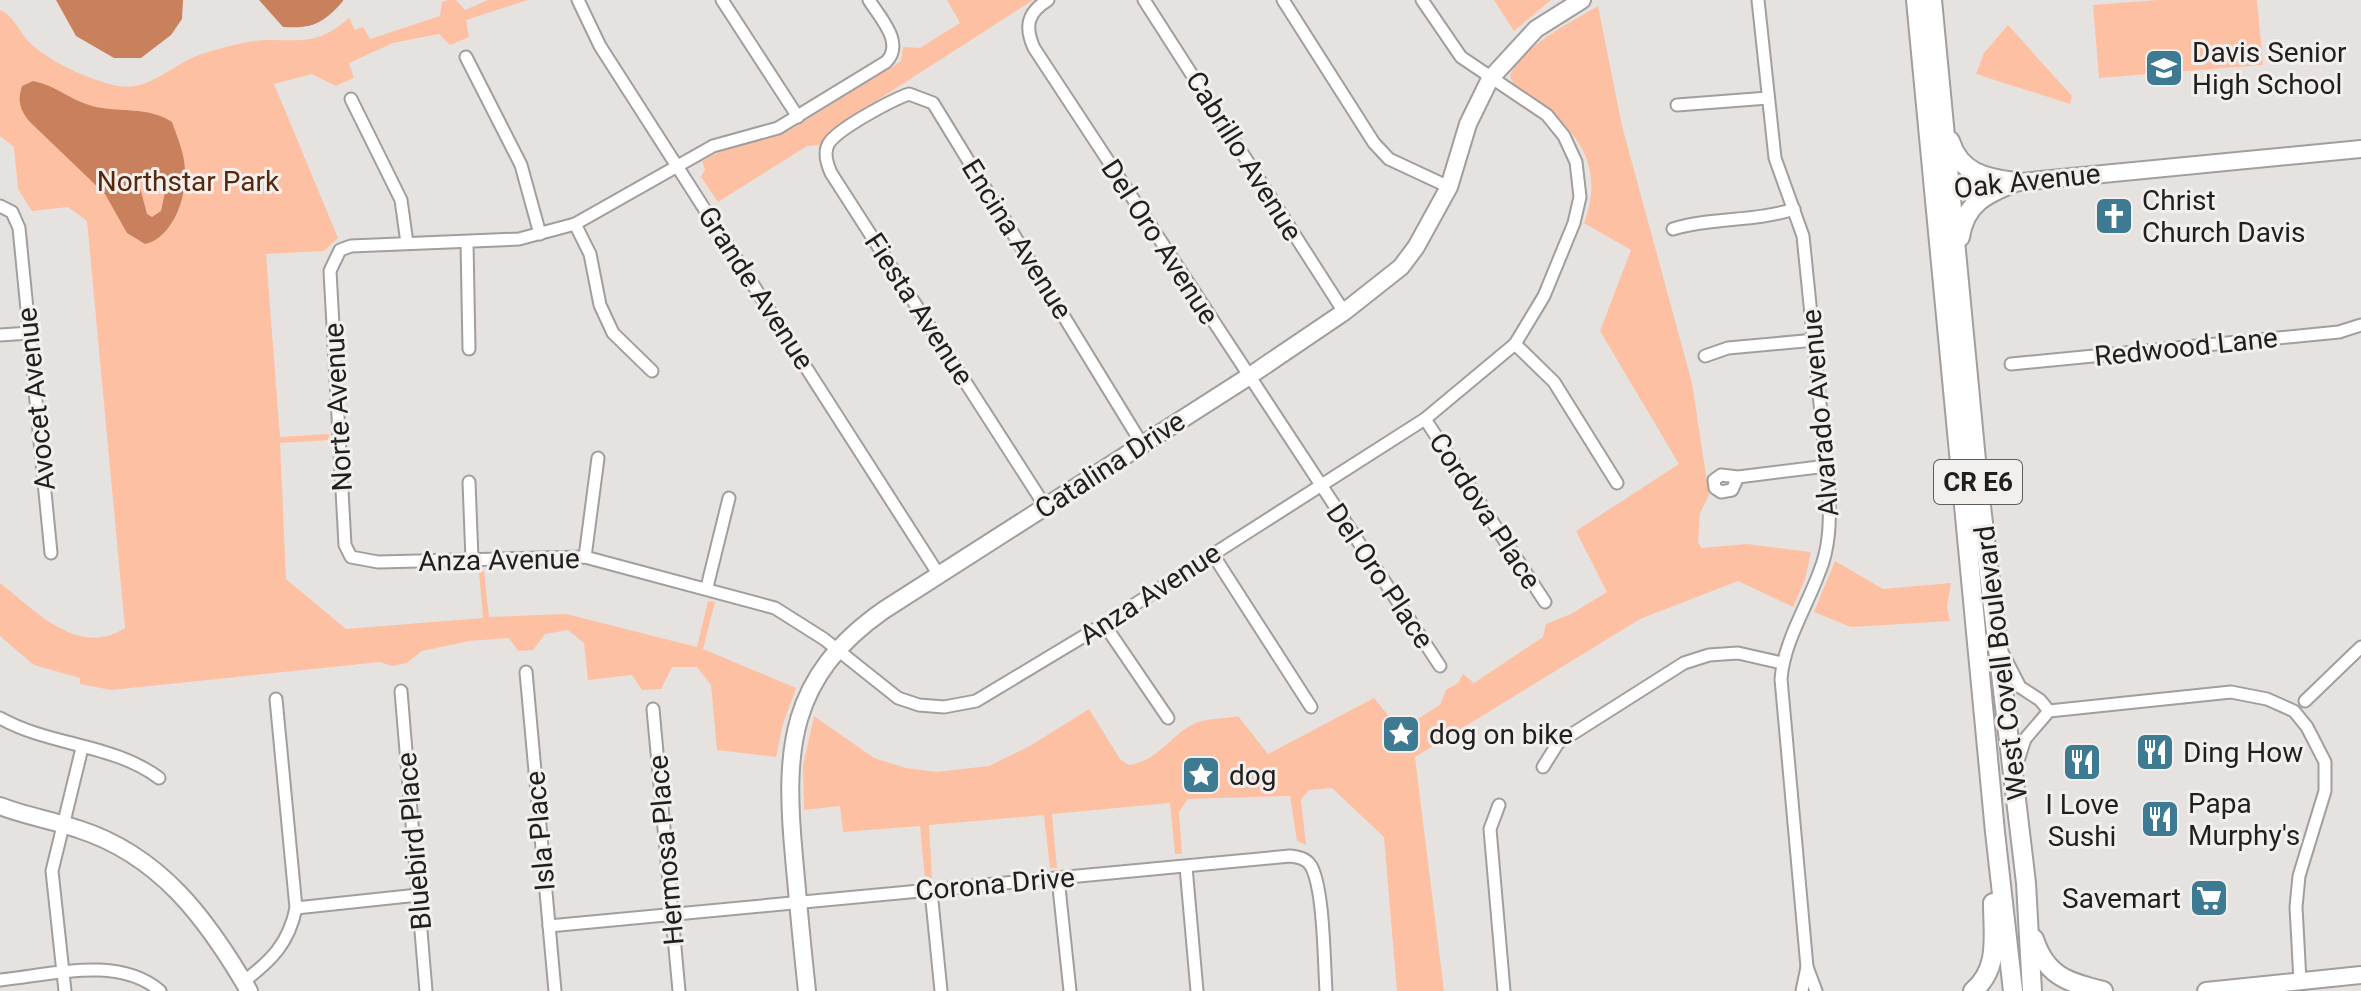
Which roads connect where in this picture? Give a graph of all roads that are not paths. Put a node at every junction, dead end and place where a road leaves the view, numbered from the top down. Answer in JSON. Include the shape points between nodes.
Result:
{"nodes":[{"id":1,"x":578,"y":0,"type":"edge"},
{"id":2,"x":722,"y":0,"type":"edge"},
{"id":3,"x":869,"y":0,"type":"edge"},
{"id":4,"x":1048,"y":0,"type":"edge"},
{"id":5,"x":1144,"y":0,"type":"edge"},
{"id":6,"x":1283,"y":0,"type":"edge"},
{"id":7,"x":1422,"y":0,"type":"edge"},
{"id":8,"x":1582,"y":0,"type":"edge"},
{"id":9,"x":1758,"y":0,"type":"edge"},
{"id":10,"x":1910,"y":0,"type":"edge"},
{"id":11,"x":1916,"y":0,"type":"edge"},
{"id":12,"x":1932,"y":0,"type":"edge"},
{"id":13,"x":1919,"y":29,"type":"junction"},
{"id":14,"x":466,"y":57,"type":"dead end"},
{"id":15,"x":1490,"y":79,"type":"junction"},
{"id":16,"x":1768,"y":98,"type":"junction"},
{"id":17,"x":351,"y":99,"type":"dead end"},
{"id":18,"x":1677,"y":105,"type":"dead end"},
{"id":19,"x":798,"y":117,"type":"junction"},
{"id":20,"x":861,"y":119,"type":"joint"},
{"id":21,"x":1945,"y":127,"type":"junction"},
{"id":22,"x":2361,"y":149,"type":"edge"},
{"id":23,"x":678,"y":166,"type":"junction"},
{"id":24,"x":2015,"y":182,"type":"junction"},
{"id":25,"x":1449,"y":187,"type":"junction"},
{"id":26,"x":1942,"y":190,"type":"junction"},
{"id":27,"x":0,"y":206,"type":"edge"},
{"id":28,"x":1794,"y":209,"type":"junction"},
{"id":29,"x":575,"y":224,"type":"junction"},
{"id":30,"x":1673,"y":229,"type":"dead end"},
{"id":31,"x":540,"y":234,"type":"junction"},
{"id":32,"x":467,"y":242,"type":"junction"},
{"id":33,"x":407,"y":243,"type":"junction"},
{"id":34,"x":1957,"y":259,"type":"junction"},
{"id":35,"x":1344,"y":312,"type":"junction"},
{"id":36,"x":2361,"y":325,"type":"edge"},
{"id":37,"x":30,"y":333,"type":"junction"},
{"id":38,"x":0,"y":335,"type":"edge"},
{"id":39,"x":1815,"y":340,"type":"junction"},
{"id":40,"x":1515,"y":344,"type":"junction"},
{"id":41,"x":469,"y":349,"type":"dead end"},
{"id":42,"x":1705,"y":356,"type":"dead end"},
{"id":43,"x":2011,"y":364,"type":"dead end"},
{"id":44,"x":652,"y":371,"type":"dead end"},
{"id":45,"x":1248,"y":377,"type":"junction"},
{"id":46,"x":1425,"y":419,"type":"junction"},
{"id":47,"x":1142,"y":444,"type":"junction"},
{"id":48,"x":598,"y":458,"type":"dead end"},
{"id":49,"x":1827,"y":466,"type":"junction"},
{"id":50,"x":1738,"y":477,"type":"dead end"},
{"id":51,"x":469,"y":482,"type":"dead end"},
{"id":52,"x":1617,"y":483,"type":"dead end"},
{"id":53,"x":1320,"y":485,"type":"junction"},
{"id":54,"x":729,"y":498,"type":"dead end"},
{"id":55,"x":1045,"y":506,"type":"junction"},
{"id":56,"x":51,"y":553,"type":"dead end"},
{"id":57,"x":1212,"y":553,"type":"junction"},
{"id":58,"x":351,"y":557,"type":"joint"},
{"id":59,"x":585,"y":557,"type":"junction"},
{"id":60,"x":472,"y":559,"type":"junction"},
{"id":61,"x":939,"y":575,"type":"junction"},
{"id":62,"x":707,"y":587,"type":"junction"},
{"id":63,"x":1545,"y":602,"type":"dead end"},
{"id":64,"x":1104,"y":624,"type":"junction"},
{"id":65,"x":2361,"y":647,"type":"edge"},
{"id":66,"x":837,"y":649,"type":"junction"},
{"id":67,"x":2001,"y":650,"type":"junction"},
{"id":68,"x":1782,"y":663,"type":"junction"},
{"id":69,"x":1440,"y":666,"type":"dead end"},
{"id":70,"x":526,"y":672,"type":"dead end"},
{"id":71,"x":401,"y":691,"type":"dead end"},
{"id":72,"x":276,"y":699,"type":"dead end"},
{"id":73,"x":2305,"y":701,"type":"dead end"},
{"id":74,"x":1311,"y":707,"type":"dead end"},
{"id":75,"x":653,"y":709,"type":"dead end"},
{"id":76,"x":2049,"y":711,"type":"junction"},
{"id":77,"x":0,"y":718,"type":"edge"},
{"id":78,"x":1168,"y":718,"type":"dead end"},
{"id":79,"x":82,"y":748,"type":"junction"},
{"id":80,"x":1543,"y":767,"type":"dead end"},
{"id":81,"x":2015,"y":773,"type":"junction"},
{"id":82,"x":159,"y":778,"type":"dead end"},
{"id":83,"x":1499,"y":805,"type":"dead end"},
{"id":84,"x":0,"y":806,"type":"edge"},
{"id":85,"x":62,"y":824,"type":"junction"},
{"id":86,"x":1995,"y":832,"type":"junction"},
{"id":87,"x":1186,"y":867,"type":"junction"},
{"id":88,"x":1058,"y":878,"type":"junction"},
{"id":89,"x":931,"y":891,"type":"junction"},
{"id":90,"x":418,"y":895,"type":"junction"},
{"id":91,"x":798,"y":903,"type":"junction"},
{"id":92,"x":296,"y":908,"type":"junction"},
{"id":93,"x":672,"y":915,"type":"junction"},
{"id":94,"x":2029,"y":923,"type":"junction"},
{"id":95,"x":549,"y":926,"type":"junction"},
{"id":96,"x":1807,"y":967,"type":"junction"},
{"id":97,"x":63,"y":973,"type":"junction"},
{"id":98,"x":2361,"y":975,"type":"edge"},
{"id":99,"x":0,"y":980,"type":"edge"},
{"id":100,"x":2300,"y":981,"type":"junction"},
{"id":101,"x":246,"y":987,"type":"edge"},
{"id":102,"x":65,"y":991,"type":"edge"},
{"id":103,"x":160,"y":991,"type":"edge"},
{"id":104,"x":426,"y":991,"type":"edge"},
{"id":105,"x":555,"y":991,"type":"edge"},
{"id":106,"x":679,"y":991,"type":"edge"},
{"id":107,"x":807,"y":991,"type":"edge"},
{"id":108,"x":941,"y":991,"type":"edge"},
{"id":109,"x":1070,"y":991,"type":"edge"},
{"id":110,"x":1197,"y":991,"type":"edge"},
{"id":111,"x":1326,"y":991,"type":"edge"},
{"id":112,"x":1504,"y":991,"type":"edge"},
{"id":113,"x":1802,"y":991,"type":"edge"},
{"id":114,"x":1816,"y":991,"type":"edge"},
{"id":115,"x":1973,"y":991,"type":"edge"},
{"id":116,"x":2013,"y":991,"type":"edge"},
{"id":117,"x":2032,"y":991,"type":"edge"},
{"id":118,"x":2103,"y":991,"type":"edge"},
{"id":119,"x":2206,"y":991,"type":"edge"}],
"edges":[{"from":1,"to":23,"type":"street","name":"Grande Avenue","via":[[600,46]]},
{"from":2,"to":19,"type":"street"},
{"from":3,"to":19,"type":"street","via":[[894,42],[891,57]]},
{"from":4,"to":45,"type":"street","name":"Del Oro Avenue","via":[[1030,15],[1034,48]]},
{"from":5,"to":35,"type":"street","name":"Cabrillo Avenue"},
{"from":6,"to":25,"type":"street","via":[[1374,143],[1389,159]]},
{"from":7,"to":15,"type":"street","name":"Anza Avenue","via":[[1461,57]]},
{"from":8,"to":15,"type":"street","name":"Catalina Drive","via":[[1536,29]]},
{"from":9,"to":16,"type":"street","name":"Alvarado Avenue"},
{"from":10,"to":13,"type":"main road"},
{"from":11,"to":13,"type":"main road","name":"West Covell Boulevard","number":"CR E6"},
{"from":12,"to":21,"type":"main road","name":"West Covell Boulevard","number":"CR E6"},
{"from":13,"to":26,"type":"main road","name":"West Covell Boulevard","number":"CR E6"},
{"from":14,"to":31,"type":"street","via":[[521,165]]},
{"from":15,"to":25,"type":"street","name":"Catalina Drive","via":[[1468,124]]},
{"from":15,"to":40,"type":"street","name":"Anza Avenue","via":[[1547,115],[1564,136],[1576,162],[1580,197],[1544,296]]},
{"from":16,"to":18,"type":"street"},
{"from":16,"to":28,"type":"street","name":"Alvarado Avenue","via":[[1775,158]]},
{"from":17,"to":33,"type":"street","via":[[401,200]]},
{"from":19,"to":23,"type":"street","via":[[713,146]]},
{"from":20,"to":47,"type":"street","name":"Encina Avenue","via":[[909,94],[933,103]]},
{"from":20,"to":55,"type":"street","name":"Fiesta Avenue","via":[[829,143],[831,173]]},
{"from":21,"to":24,"type":"main road","via":[[1952,149],[1971,171]]},
{"from":21,"to":26,"type":"main road","name":"West Covell Boulevard","number":"CR E6"},
{"from":22,"to":24,"type":"street","name":"Oak Avenue"},
{"from":23,"to":29,"type":"street"},
{"from":23,"to":61,"type":"street","name":"Grande Avenue"},
{"from":24,"to":26,"type":"street","name":"Oak Avenue"},
{"from":24,"to":34,"type":"main road","via":[[1970,206]]},
{"from":25,"to":35,"type":"street","name":"Catalina Drive","via":[[1401,267]]},
{"from":26,"to":34,"type":"main road","name":"West Covell Boulevard","number":"CR E6"},
{"from":26,"to":86,"type":"main road","name":"West Covell Boulevard","number":"CR E6"},
{"from":27,"to":37,"type":"street","name":"Avocet Avenue","via":[[12,212],[19,228]]},
{"from":28,"to":30,"type":"street"},
{"from":28,"to":39,"type":"street","name":"Alvarado Avenue","via":[[1803,236]]},
{"from":29,"to":31,"type":"street"},
{"from":29,"to":44,"type":"street","via":[[590,254],[600,305],[613,333]]},
{"from":31,"to":32,"type":"street"},
{"from":32,"to":33,"type":"street"},
{"from":32,"to":41,"type":"street"},
{"from":33,"to":58,"type":"street","name":"Norte Avenue","via":[[351,246],[336,256],[330,271],[345,545]]},
{"from":34,"to":67,"type":"main road","name":"West Covell Boulevard","number":"CR E6"},
{"from":35,"to":45,"type":"street","name":"Catalina Drive"},
{"from":36,"to":43,"type":"street","name":"Redwood Lane","via":[[2339,332]]},
{"from":37,"to":38,"type":"street"},
{"from":37,"to":56,"type":"street","name":"Avocet Avenue"},
{"from":39,"to":42,"type":"street","via":[[1728,348]]},
{"from":39,"to":49,"type":"street","name":"Alvarado Avenue"},
{"from":40,"to":46,"type":"street","name":"Anza Avenue"},
{"from":40,"to":52,"type":"street","via":[[1554,382]]},
{"from":45,"to":47,"type":"street","name":"Catalina Drive"},
{"from":45,"to":53,"type":"street","name":"Del Oro Avenue"},
{"from":46,"to":53,"type":"street","name":"Anza Avenue"},
{"from":46,"to":63,"type":"street","name":"Cordova Place"},
{"from":47,"to":55,"type":"street","name":"Catalina Drive"},
{"from":48,"to":59,"type":"street"},
{"from":49,"to":50,"type":"street"},
{"from":49,"to":68,"type":"street","name":"Alvarado Avenue","via":[[1828,543]]},
{"from":51,"to":60,"type":"street"},
{"from":53,"to":57,"type":"street","name":"Anza Avenue"},
{"from":53,"to":69,"type":"street","name":"Del Oro Place"},
{"from":54,"to":62,"type":"street"},
{"from":55,"to":61,"type":"street","name":"Catalina Drive"},
{"from":57,"to":64,"type":"street","name":"Anza Avenue"},
{"from":57,"to":74,"type":"street"},
{"from":58,"to":60,"type":"street","name":"Anza Avenue","via":[[378,562]]},
{"from":59,"to":60,"type":"street","name":"Anza Avenue"},
{"from":59,"to":62,"type":"street","name":"Anza Avenue"},
{"from":61,"to":66,"type":"street","name":"Catalina Drive","via":[[867,622]]},
{"from":62,"to":66,"type":"street","name":"Anza Avenue","via":[[775,608]]},
{"from":64,"to":66,"type":"street","name":"Anza Avenue","via":[[976,701],[944,707],[898,698]]},
{"from":64,"to":78,"type":"street"},
{"from":65,"to":73,"type":"street"},
{"from":66,"to":91,"type":"street","name":"Catalina Drive","via":[[802,710],[791,752],[788,793]]},
{"from":67,"to":76,"type":"street","via":[[2020,687]]},
{"from":67,"to":81,"type":"main road","name":"West Covell Boulevard","number":"CR E6"},
{"from":68,"to":80,"type":"street","via":[[1738,653],[1684,663],[1558,743]]},
{"from":68,"to":96,"type":"street","name":"Alvarado Avenue"},
{"from":70,"to":95,"type":"street","name":"Isla Place"},
{"from":71,"to":90,"type":"street","name":"Bluebird Place"},
{"from":72,"to":92,"type":"street"},
{"from":75,"to":93,"type":"street","name":"Hermosa Place"},
{"from":76,"to":81,"type":"street","via":[[2025,739]]},
{"from":76,"to":100,"type":"street","via":[[2231,692],[2294,711],[2325,762],[2325,791],[2299,876]]},
{"from":77,"to":79,"type":"street","via":[[32,734]]},
{"from":79,"to":82,"type":"street","via":[[141,764]]},
{"from":79,"to":85,"type":"street"},
{"from":81,"to":94,"type":"main road","name":"West Covell Boulevard","number":"CR E6"},
{"from":83,"to":112,"type":"street","via":[[1490,829]]},
{"from":84,"to":85,"type":"street"},
{"from":85,"to":97,"type":"street","via":[[52,888]]},
{"from":85,"to":101,"type":"street","via":[[118,845],[168,878]]},
{"from":86,"to":115,"type":"main road","via":[[1992,963],[1986,979]]},
{"from":86,"to":116,"type":"main road","name":"West Covell Boulevard","number":"CR E6"},
{"from":87,"to":88,"type":"street","name":"Corona Drive"},
{"from":87,"to":110,"type":"street"},
{"from":87,"to":111,"type":"street","name":"Corona Drive","via":[[1290,856],[1310,864]]},
{"from":88,"to":89,"type":"street","name":"Corona Drive"},
{"from":88,"to":109,"type":"street"},
{"from":89,"to":91,"type":"street","name":"Corona Drive"},
{"from":89,"to":108,"type":"street"},
{"from":90,"to":92,"type":"street"},
{"from":90,"to":104,"type":"street","name":"Bluebird Place"},
{"from":91,"to":93,"type":"street","name":"Corona Drive"},
{"from":91,"to":107,"type":"street","name":"Catalina Drive"},
{"from":92,"to":101,"type":"street","via":[[290,932],[274,958]]},
{"from":93,"to":95,"type":"street","name":"Corona Drive"},
{"from":93,"to":106,"type":"street","name":"Hermosa Place"},
{"from":94,"to":117,"type":"main road","name":"West Covell Boulevard","number":"CR E6"},
{"from":94,"to":118,"type":"main road","via":[[2039,955],[2052,973]]},
{"from":95,"to":105,"type":"street","name":"Isla Place"},
{"from":96,"to":113,"type":"street","name":"Alvarado Avenue"},
{"from":96,"to":114,"type":"street","name":"Alvarado Avenue"},
{"from":97,"to":99,"type":"street"},
{"from":97,"to":102,"type":"street"},
{"from":97,"to":103,"type":"street","via":[[118,970],[145,979]]},
{"from":98,"to":100,"type":"street"},
{"from":100,"to":119,"type":"street"}]}
